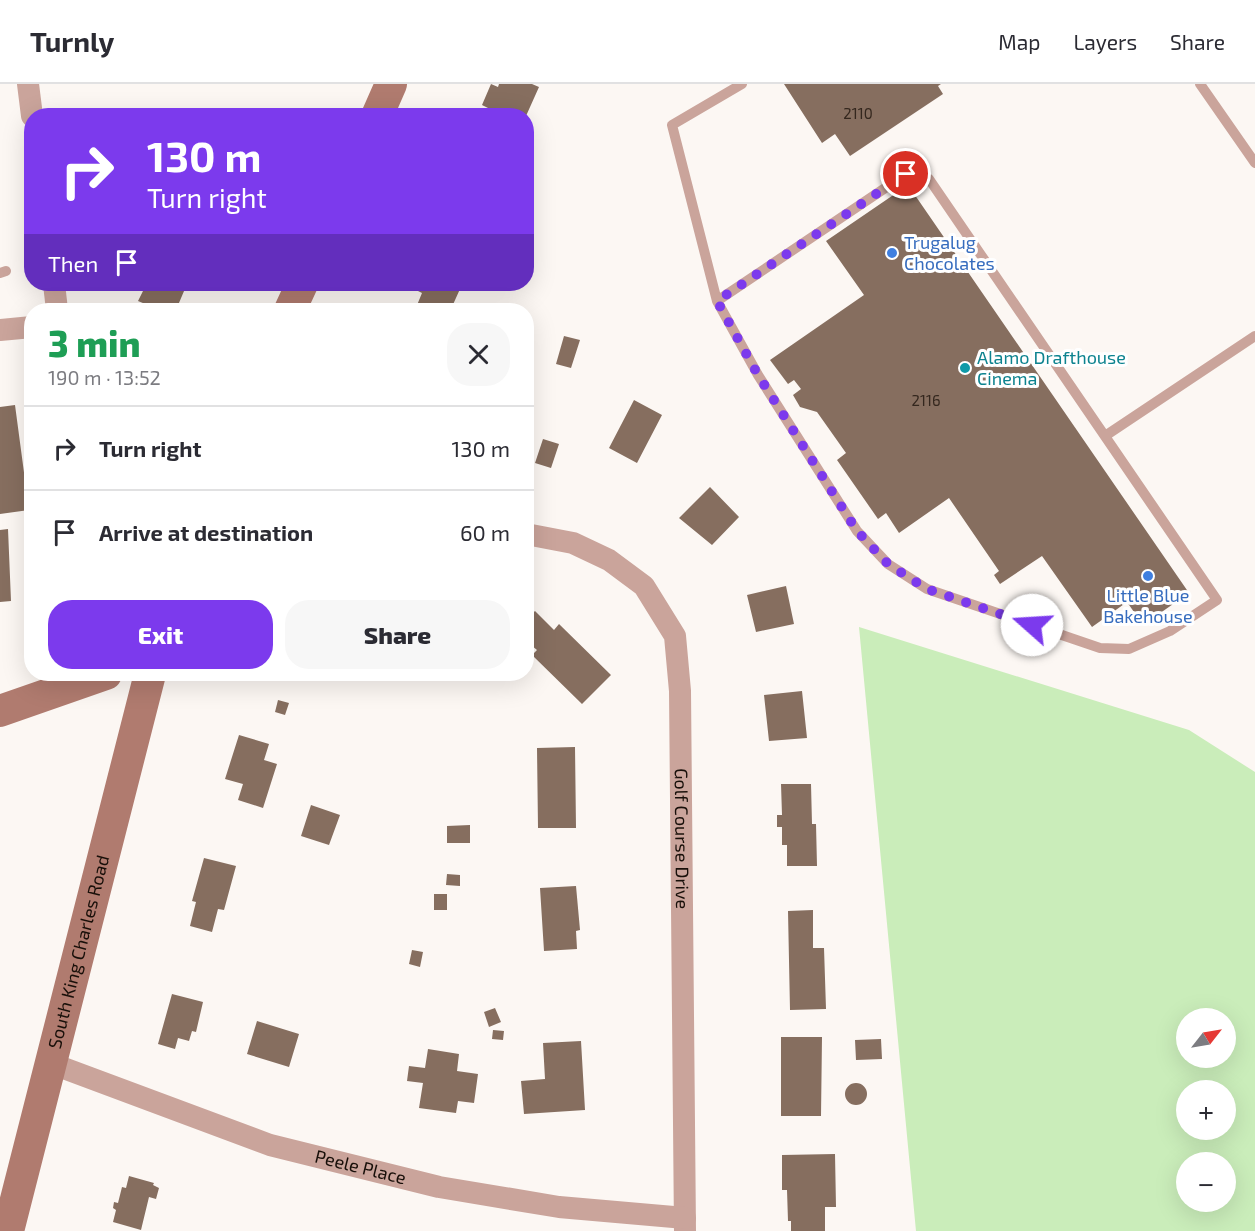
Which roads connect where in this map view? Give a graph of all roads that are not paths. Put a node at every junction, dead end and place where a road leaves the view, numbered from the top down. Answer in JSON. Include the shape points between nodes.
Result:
{"nodes":[{"id":1,"x":28,"y":84,"type":"edge"},
{"id":2,"x":391,"y":84,"type":"edge"},
{"id":3,"x":742,"y":84,"type":"edge"},
{"id":4,"x":1200,"y":84,"type":"edge"},
{"id":5,"x":31,"y":108,"type":"edge"},
{"id":6,"x":380,"y":108,"type":"edge"},
{"id":7,"x":1255,"y":163,"type":"edge"},
{"id":8,"x":717,"y":301,"type":"junction"},
{"id":9,"x":24,"y":328,"type":"edge"},
{"id":10,"x":0,"y":330,"type":"edge"},
{"id":11,"x":1255,"y":336,"type":"edge"},
{"id":12,"x":1105,"y":436,"type":"junction"},
{"id":13,"x":534,"y":536,"type":"edge"},
{"id":14,"x":86,"y":681,"type":"edge"},
{"id":15,"x":148,"y":681,"type":"edge"},
{"id":16,"x":0,"y":711,"type":"edge"},
{"id":17,"x":50,"y":1063,"type":"junction"},
{"id":18,"x":685,"y":1225,"type":"edge"},
{"id":19,"x":8,"y":1231,"type":"edge"}],
"edges":[{"from":1,"to":5,"type":"street"},
{"from":2,"to":6,"type":"street"},
{"from":3,"to":8,"type":"lane","via":[[672,125]]},
{"from":4,"to":7,"type":"lane"},
{"from":8,"to":12,"type":"lane","via":[[906,174],[929,179]]},
{"from":8,"to":12,"type":"lane","via":[[758,375],[857,531],[888,564],[927,589],[1100,648],[1129,649],[1170,631],[1217,600]]},
{"from":9,"to":10,"type":"street"},
{"from":11,"to":12,"type":"lane"},
{"from":13,"to":18,"type":"street","name":"Golf Course Drive","via":[[573,543],[609,560],[644,586],[675,636],[681,691]]},
{"from":14,"to":16,"type":"street"},
{"from":15,"to":17,"type":"street","name":"South King Charles Road"},
{"from":17,"to":18,"type":"street","name":"Peele Place","via":[[270,1145],[439,1187]]},
{"from":17,"to":19,"type":"street","name":"South King Charles Road"}]}
